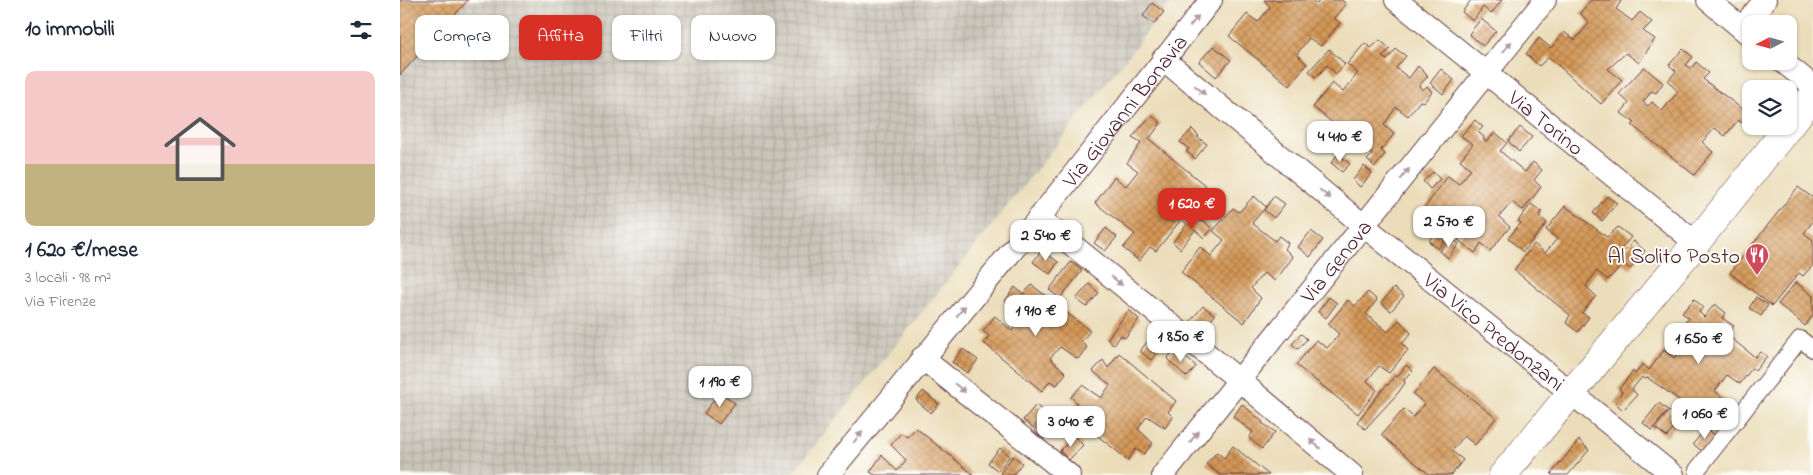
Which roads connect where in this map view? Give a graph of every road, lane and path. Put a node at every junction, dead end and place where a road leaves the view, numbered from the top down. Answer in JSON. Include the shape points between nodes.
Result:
{"nodes":[{"id":1,"x":1211,"y":0,"type":"edge"},
{"id":2,"x":1396,"y":0,"type":"edge"},
{"id":3,"x":1546,"y":0,"type":"edge"},
{"id":4,"x":1708,"y":0,"type":"edge"},
{"id":5,"x":1765,"y":0,"type":"edge"},
{"id":6,"x":1756,"y":15,"type":"edge"},
{"id":7,"x":1742,"y":29,"type":"edge"},
{"id":8,"x":1163,"y":59,"type":"junction"},
{"id":9,"x":1793,"y":70,"type":"edge"},
{"id":10,"x":1486,"y":73,"type":"junction"},
{"id":11,"x":1813,"y":86,"type":"edge"},
{"id":12,"x":1813,"y":96,"type":"edge"},
{"id":13,"x":1039,"y":218,"type":"junction"},
{"id":14,"x":1363,"y":225,"type":"junction"},
{"id":15,"x":1696,"y":243,"type":"junction"},
{"id":16,"x":1807,"y":344,"type":"edge"},
{"id":17,"x":922,"y":358,"type":"junction"},
{"id":18,"x":1239,"y":380,"type":"junction"},
{"id":19,"x":1571,"y":392,"type":"junction"},
{"id":20,"x":1696,"y":470,"type":"dead end"},
{"id":21,"x":828,"y":475,"type":"edge"},
{"id":22,"x":1069,"y":475,"type":"edge"},
{"id":23,"x":1163,"y":475,"type":"edge"},
{"id":24,"x":1352,"y":475,"type":"edge"},
{"id":25,"x":1503,"y":475,"type":"edge"},
{"id":26,"x":1673,"y":475,"type":"edge"}],
"edges":[{"from":8,"to":1,"type":"street","name":"Via Giovanni Bonavia","one_way":true},
{"from":2,"to":10,"type":"street","name":"Via Torino"},
{"from":10,"to":3,"type":"street","name":"Via Genova","one_way":true},
{"from":4,"to":7,"type":"street"},
{"from":5,"to":6,"type":"street"},
{"from":8,"to":13,"type":"street","name":"Via Giovanni Bonavia"},
{"from":8,"to":14,"type":"street","name":"Via Vico Predonzani","one_way":true},
{"from":9,"to":11,"type":"street"},
{"from":14,"to":10,"type":"street","name":"Via Genova","one_way":true},
{"from":10,"to":15,"type":"street","name":"Via Torino"},
{"from":12,"to":15,"type":"street"},
{"from":17,"to":13,"type":"street","name":"Via Giovanni Bonavia","one_way":true},
{"from":13,"to":18,"type":"street","one_way":true},
{"from":14,"to":18,"type":"street","name":"Via Genova"},
{"from":14,"to":19,"type":"street","name":"Via Vico Predonzani"},
{"from":15,"to":19,"type":"street"},
{"from":16,"to":20,"type":"street"},
{"from":21,"to":17,"type":"street","name":"Via Giovanni Bonavia","one_way":true},
{"from":17,"to":22,"type":"street","one_way":true},
{"from":23,"to":18,"type":"street","name":"Via Genova","one_way":true},
{"from":24,"to":18,"type":"street","one_way":true},
{"from":19,"to":25,"type":"street"},
{"from":19,"to":26,"type":"street","name":"Via Vico Predonzani"}]}
